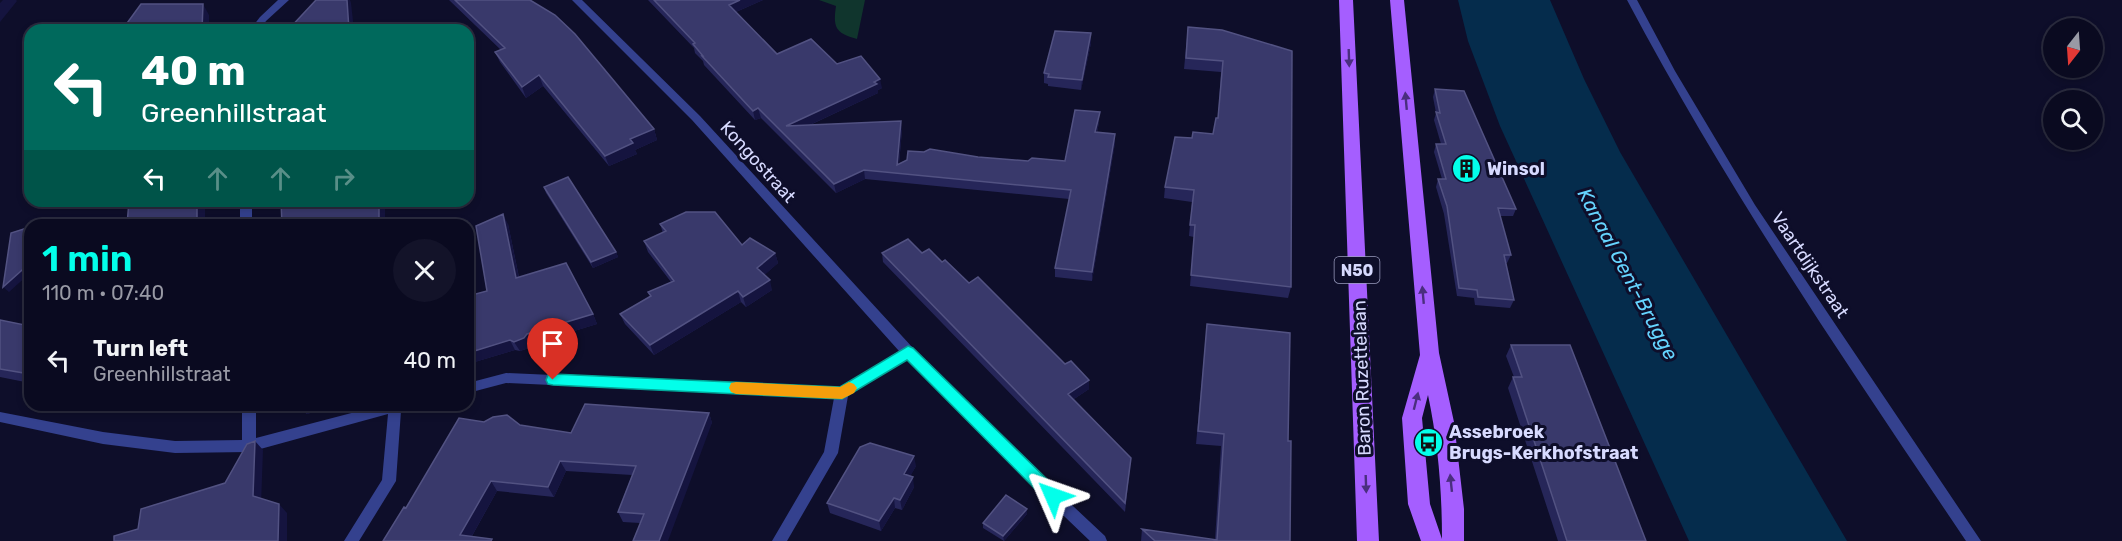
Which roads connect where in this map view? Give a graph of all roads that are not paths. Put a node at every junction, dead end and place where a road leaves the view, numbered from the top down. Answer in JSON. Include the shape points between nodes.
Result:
{"nodes":[{"id":1,"x":284,"y":0,"type":"edge"},
{"id":2,"x":577,"y":0,"type":"edge"},
{"id":3,"x":1346,"y":0,"type":"edge"},
{"id":4,"x":1397,"y":0,"type":"edge"},
{"id":5,"x":1632,"y":0,"type":"edge"},
{"id":6,"x":259,"y":24,"type":"edge"},
{"id":7,"x":908,"y":352,"type":"junction"},
{"id":8,"x":1429,"y":353,"type":"junction"},
{"id":9,"x":474,"y":386,"type":"edge"},
{"id":10,"x":842,"y":393,"type":"junction"},
{"id":11,"x":249,"y":411,"type":"edge"},
{"id":12,"x":379,"y":411,"type":"edge"},
{"id":13,"x":397,"y":411,"type":"edge"},
{"id":14,"x":0,"y":417,"type":"edge"},
{"id":15,"x":249,"y":446,"type":"junction"},
{"id":16,"x":351,"y":541,"type":"edge"},
{"id":17,"x":779,"y":541,"type":"edge"},
{"id":18,"x":1100,"y":541,"type":"edge"},
{"id":19,"x":1368,"y":541,"type":"edge"},
{"id":20,"x":1432,"y":541,"type":"edge"},
{"id":21,"x":1453,"y":541,"type":"edge"},
{"id":22,"x":1974,"y":541,"type":"edge"}],
"edges":[{"from":1,"to":6,"type":"street"},
{"from":2,"to":7,"type":"street","name":"Kongostraat","via":[[696,118]]},
{"from":3,"to":19,"type":"main road","name":"Baron Ruzettelaan","number":"N50","one_way":true},
{"from":8,"to":4,"type":"main road","one_way":true},
{"from":5,"to":22,"type":"street","name":"Vaartdijkstraat","via":[[1682,95],[1757,218]]},
{"from":7,"to":10,"type":"street"},
{"from":7,"to":18,"type":"street","name":"Kongostraat"},
{"from":20,"to":8,"type":"main road","one_way":true,"via":[[1419,504],[1412,418]]},
{"from":21,"to":8,"type":"main road","one_way":true,"via":[[1444,422]]},
{"from":9,"to":10,"type":"street","via":[[506,378]]},
{"from":10,"to":17,"type":"street","via":[[831,453]]},
{"from":11,"to":15,"type":"street"},
{"from":12,"to":15,"type":"street"},
{"from":13,"to":16,"type":"street","via":[[389,481]]},
{"from":14,"to":15,"type":"street","via":[[102,438],[176,447]]}]}
